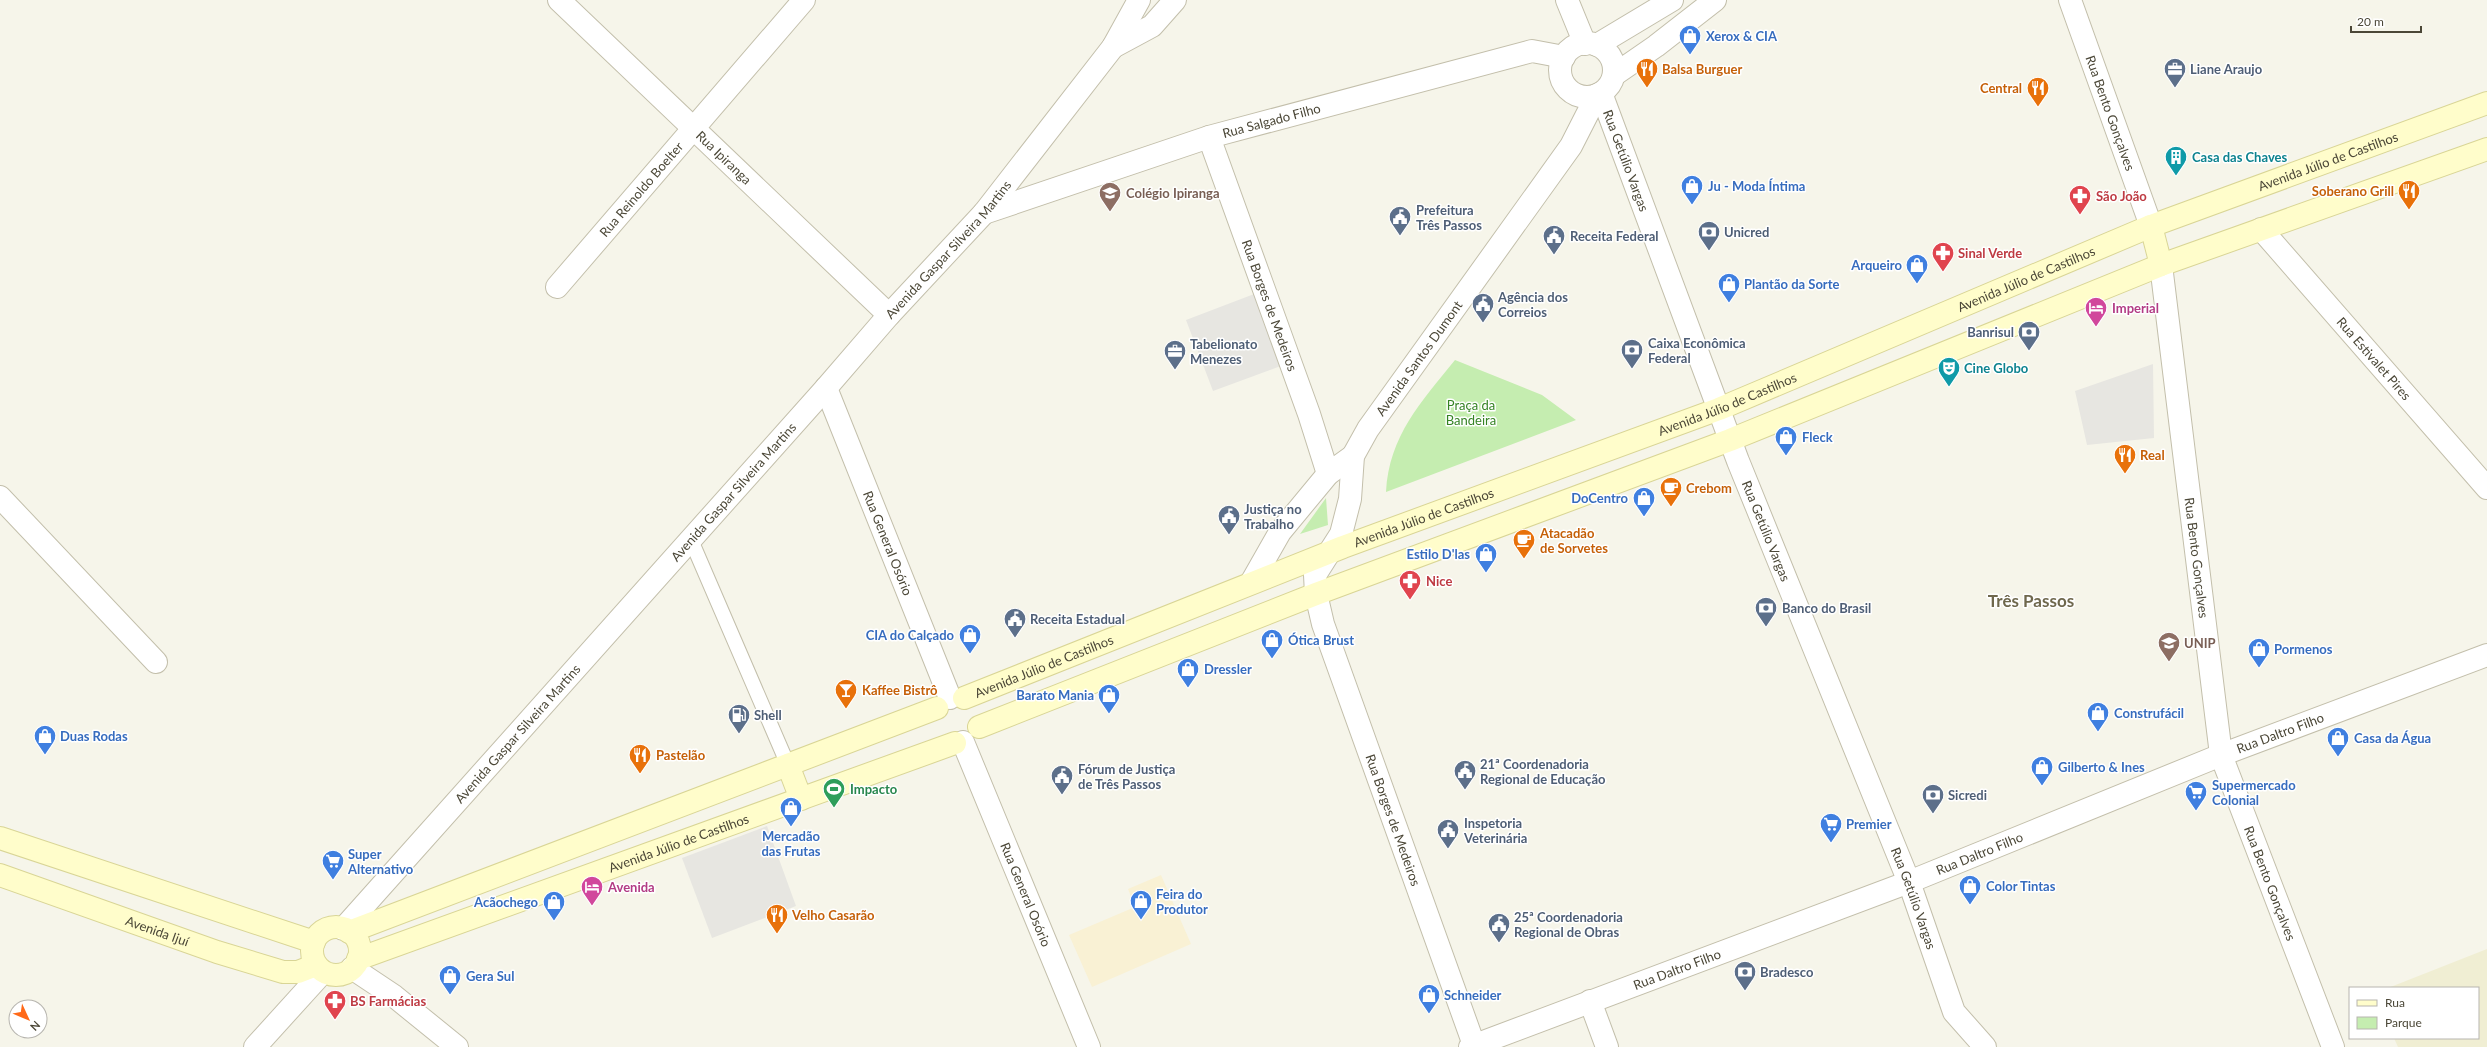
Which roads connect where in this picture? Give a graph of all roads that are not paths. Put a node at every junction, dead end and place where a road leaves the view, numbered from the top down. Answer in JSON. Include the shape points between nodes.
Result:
{"nodes":[{"id":1,"x":559,"y":0,"type":"edge"},
{"id":2,"x":804,"y":0,"type":"edge"},
{"id":3,"x":1140,"y":0,"type":"edge"},
{"id":4,"x":1175,"y":0,"type":"edge"},
{"id":5,"x":1568,"y":0,"type":"edge"},
{"id":6,"x":1672,"y":0,"type":"edge"},
{"id":7,"x":1715,"y":0,"type":"edge"},
{"id":8,"x":2070,"y":0,"type":"edge"},
{"id":9,"x":1591,"y":45,"type":"junction"},
{"id":10,"x":1113,"y":47,"type":"junction"},
{"id":11,"x":1564,"y":57,"type":"junction"},
{"id":12,"x":1614,"y":75,"type":"junction"},
{"id":13,"x":1599,"y":94,"type":"junction"},
{"id":14,"x":2487,"y":103,"type":"edge"},
{"id":15,"x":694,"y":129,"type":"junction"},
{"id":16,"x":1209,"y":137,"type":"junction"},
{"id":17,"x":2487,"y":149,"type":"edge"},
{"id":18,"x":984,"y":213,"type":"junction"},
{"id":19,"x":2151,"y":226,"type":"junction"},
{"id":20,"x":2261,"y":229,"type":"junction"},
{"id":21,"x":2161,"y":265,"type":"junction"},
{"id":22,"x":557,"y":287,"type":"dead end"},
{"id":23,"x":889,"y":315,"type":"junction"},
{"id":24,"x":826,"y":388,"type":"junction"},
{"id":25,"x":1718,"y":409,"type":"junction"},
{"id":26,"x":1730,"y":440,"type":"junction"},
{"id":27,"x":1353,"y":456,"type":"junction"},
{"id":28,"x":1328,"y":474,"type":"junction"},
{"id":29,"x":2487,"y":488,"type":"edge"},
{"id":30,"x":0,"y":497,"type":"edge"},
{"id":31,"x":691,"y":540,"type":"junction"},
{"id":32,"x":1327,"y":554,"type":"junction"},
{"id":33,"x":1251,"y":583,"type":"junction"},
{"id":34,"x":1316,"y":594,"type":"junction"},
{"id":35,"x":2487,"y":656,"type":"edge"},
{"id":36,"x":156,"y":662,"type":"dead end"},
{"id":37,"x":950,"y":701,"type":"junction"},
{"id":38,"x":979,"y":727,"type":"junction"},
{"id":39,"x":959,"y":743,"type":"junction"},
{"id":40,"x":2220,"y":755,"type":"junction"},
{"id":41,"x":788,"y":764,"type":"junction"},
{"id":42,"x":801,"y":799,"type":"junction"},
{"id":43,"x":0,"y":838,"type":"edge"},
{"id":44,"x":0,"y":874,"type":"edge"},
{"id":45,"x":1909,"y":882,"type":"junction"},
{"id":46,"x":346,"y":930,"type":"junction"},
{"id":47,"x":314,"y":942,"type":"junction"},
{"id":48,"x":355,"y":964,"type":"junction"},
{"id":49,"x":320,"y":968,"type":"junction"},
{"id":50,"x":1590,"y":1001,"type":"junction"},
{"id":51,"x":1472,"y":1046,"type":"edge"},
{"id":52,"x":255,"y":1047,"type":"edge"},
{"id":53,"x":457,"y":1047,"type":"edge"},
{"id":54,"x":1089,"y":1047,"type":"edge"},
{"id":55,"x":1607,"y":1047,"type":"edge"},
{"id":56,"x":1985,"y":1047,"type":"edge"},
{"id":57,"x":2333,"y":1047,"type":"edge"}],
"edges":[{"from":1,"to":15,"type":"street","name":"Rua Ipiranga"},
{"from":2,"to":15,"type":"street","name":"Rua Reinoldo Boelter"},
{"from":3,"to":10,"type":"street","name":"Avenida Gaspar Silveira Martins"},
{"from":4,"to":10,"type":"street","name":"Avenida Gaspar Silveira Martins","via":[[1152,26]]},
{"from":5,"to":9,"type":"street"},
{"from":6,"to":9,"type":"street"},
{"from":7,"to":12,"type":"street"},
{"from":8,"to":19,"type":"street","name":"Rua Bento Gonçalves"},
{"from":9,"to":11,"type":"street","via":[[1577,46]]},
{"from":9,"to":12,"type":"street","via":[[1609,54]]},
{"from":10,"to":18,"type":"street","name":"Avenida Gaspar Silveira Martins"},
{"from":11,"to":13,"type":"street","via":[[1561,73],[1567,88],[1581,97]]},
{"from":11,"to":16,"type":"street","name":"Rua Salgado Filho","via":[[1532,51]]},
{"from":12,"to":13,"type":"street","via":[[1607,88]]},
{"from":13,"to":25,"type":"street","name":"Rua Getúlio Vargas"},
{"from":13,"to":27,"type":"street","name":"Avenida Santos Dumont","via":[[1571,146],[1368,429]]},
{"from":14,"to":19,"type":"main road","name":"Avenida Júlio de Castilhos"},
{"from":15,"to":22,"type":"street","name":"Rua Reinoldo Boelter"},
{"from":15,"to":23,"type":"street","name":"Rua Ipiranga"},
{"from":16,"to":18,"type":"street","name":"Rua Salgado Filho"},
{"from":16,"to":28,"type":"street","name":"Rua Borges de Medeiros","via":[[1309,414]]},
{"from":17,"to":20,"type":"main road","name":"Avenida Júlio de Castilhos"},
{"from":18,"to":23,"type":"street","name":"Avenida Gaspar Silveira Martins"},
{"from":19,"to":21,"type":"main road"},
{"from":19,"to":25,"type":"main road","name":"Avenida Júlio de Castilhos"},
{"from":20,"to":21,"type":"main road","name":"Avenida Júlio de Castilhos"},
{"from":20,"to":29,"type":"street","name":"Rua Estivalet Pires"},
{"from":21,"to":26,"type":"main road","name":"Avenida Júlio de Castilhos"},
{"from":21,"to":40,"type":"street","name":"Rua Bento Gonçalves"},
{"from":23,"to":24,"type":"street","name":"Avenida Gaspar Silveira Martins"},
{"from":24,"to":31,"type":"street","name":"Avenida Gaspar Silveira Martins"},
{"from":24,"to":37,"type":"street","name":"Rua General Osório"},
{"from":25,"to":26,"type":"street","name":"Rua Getúlio Vargas"},
{"from":25,"to":32,"type":"main road","name":"Avenida Júlio de Castilhos"},
{"from":26,"to":34,"type":"main road","name":"Avenida Júlio de Castilhos"},
{"from":26,"to":45,"type":"street","name":"Rua Getúlio Vargas"},
{"from":27,"to":28,"type":"street"},
{"from":27,"to":32,"type":"street","name":"Avenida Santos Dumont","via":[[1350,499],[1341,534]]},
{"from":28,"to":33,"type":"street","via":[[1280,532]]},
{"from":30,"to":36,"type":"street"},
{"from":31,"to":41,"type":"lane"},
{"from":31,"to":46,"type":"street","name":"Avenida Gaspar Silveira Martins"},
{"from":32,"to":33,"type":"main road","name":"Avenida Júlio de Castilhos"},
{"from":32,"to":34,"type":"street","name":"Rua Borges de Medeiros","via":[[1315,575]]},
{"from":33,"to":37,"type":"main road","name":"Avenida Júlio de Castilhos"},
{"from":34,"to":38,"type":"main road","name":"Avenida Júlio de Castilhos"},
{"from":34,"to":51,"type":"street","name":"Rua Borges de Medeiros","via":[[1323,624]]},
{"from":35,"to":40,"type":"street","name":"Rua Daltro Filho"},
{"from":37,"to":38,"type":"main road","name":"Avenida Júlio de Castilhos","via":[[975,705]]},
{"from":37,"to":39,"type":"main road","via":[[933,717],[936,731],[947,742]]},
{"from":37,"to":41,"type":"main road","name":"Avenida Júlio de Castilhos"},
{"from":38,"to":39,"type":"main road","name":"Avenida Júlio de Castilhos","via":[[975,734]]},
{"from":39,"to":42,"type":"main road","name":"Avenida Júlio de Castilhos"},
{"from":39,"to":54,"type":"street","name":"Rua General Osório"},
{"from":40,"to":45,"type":"street","name":"Rua Daltro Filho"},
{"from":40,"to":57,"type":"street","name":"Rua Bento Gonçalves"},
{"from":41,"to":42,"type":"main road"},
{"from":41,"to":46,"type":"main road","name":"Avenida Júlio de Castilhos"},
{"from":42,"to":48,"type":"main road","name":"Avenida Júlio de Castilhos"},
{"from":43,"to":47,"type":"main road"},
{"from":44,"to":49,"type":"main road","name":"Avenida Ijuí","via":[[217,952],[283,972]]},
{"from":45,"to":50,"type":"street","name":"Rua Daltro Filho"},
{"from":45,"to":56,"type":"street","name":"Rua Getúlio Vargas","via":[[1954,1012]]},
{"from":46,"to":47,"type":"main road","via":[[326,930]]},
{"from":46,"to":48,"type":"main road","via":[[359,947]]},
{"from":47,"to":49,"type":"main road","via":[[312,954]]},
{"from":48,"to":49,"type":"main road","via":[[347,972],[335,975]]},
{"from":48,"to":53,"type":"street"},
{"from":49,"to":52,"type":"street"},
{"from":50,"to":51,"type":"street","name":"Rua Daltro Filho"},
{"from":50,"to":55,"type":"street"}]}
